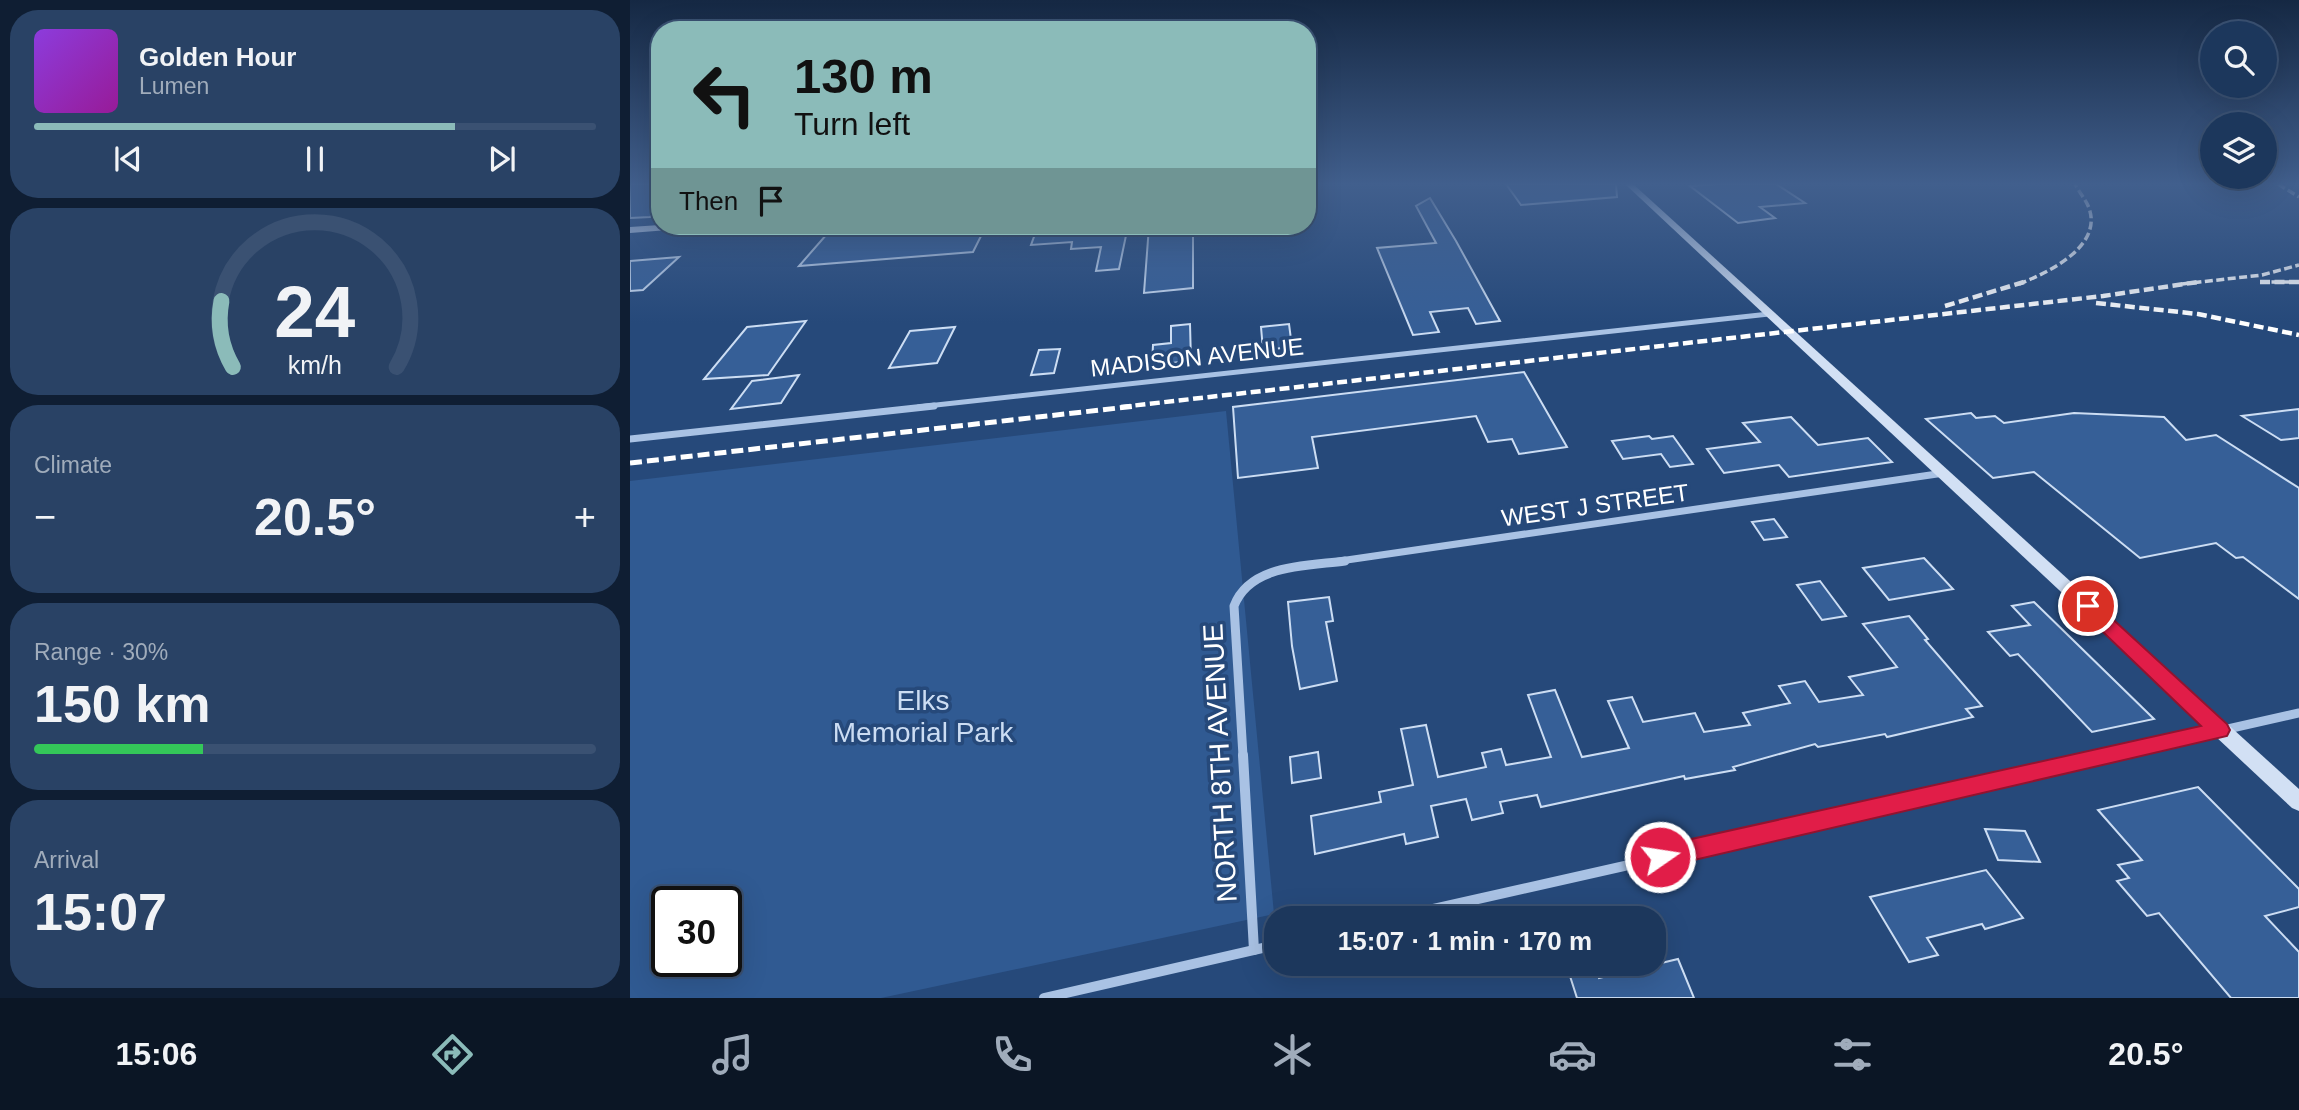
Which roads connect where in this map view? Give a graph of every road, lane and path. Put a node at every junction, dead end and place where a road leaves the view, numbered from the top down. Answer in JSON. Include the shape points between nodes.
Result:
{"nodes":[{"id":1,"x":1679,"y":231,"type":"edge"},
{"id":2,"x":1769,"y":314,"type":"junction"},
{"id":3,"x":630,"y":439,"type":"edge"},
{"id":4,"x":1945,"y":473,"type":"junction"},
{"id":5,"x":1252,"y":582,"type":"joint"},
{"id":6,"x":2299,"y":713,"type":"edge"},
{"id":7,"x":2220,"y":730,"type":"junction"},
{"id":8,"x":2299,"y":802,"type":"edge"},
{"id":9,"x":1447,"y":906,"type":"edge"},
{"id":10,"x":1264,"y":948,"type":"edge"},
{"id":11,"x":1254,"y":950,"type":"junction"},
{"id":12,"x":1044,"y":998,"type":"edge"}],
"edges":[{"from":1,"to":2,"type":"street"},
{"from":2,"to":3,"type":"street","name":"MADISON AVENUE"},
{"from":2,"to":4,"type":"street"},
{"from":4,"to":5,"type":"street","name":"WEST J STREET","via":[[1274,571]]},
{"from":4,"to":7,"type":"street"},
{"from":5,"to":11,"type":"street","name":"NORTH 8TH AVENUE","via":[[1237,594],[1234,606]]},
{"from":6,"to":7,"type":"street"},
{"from":7,"to":8,"type":"street"},
{"from":7,"to":9,"type":"street"},
{"from":10,"to":11,"type":"street"},
{"from":11,"to":12,"type":"street"}]}
